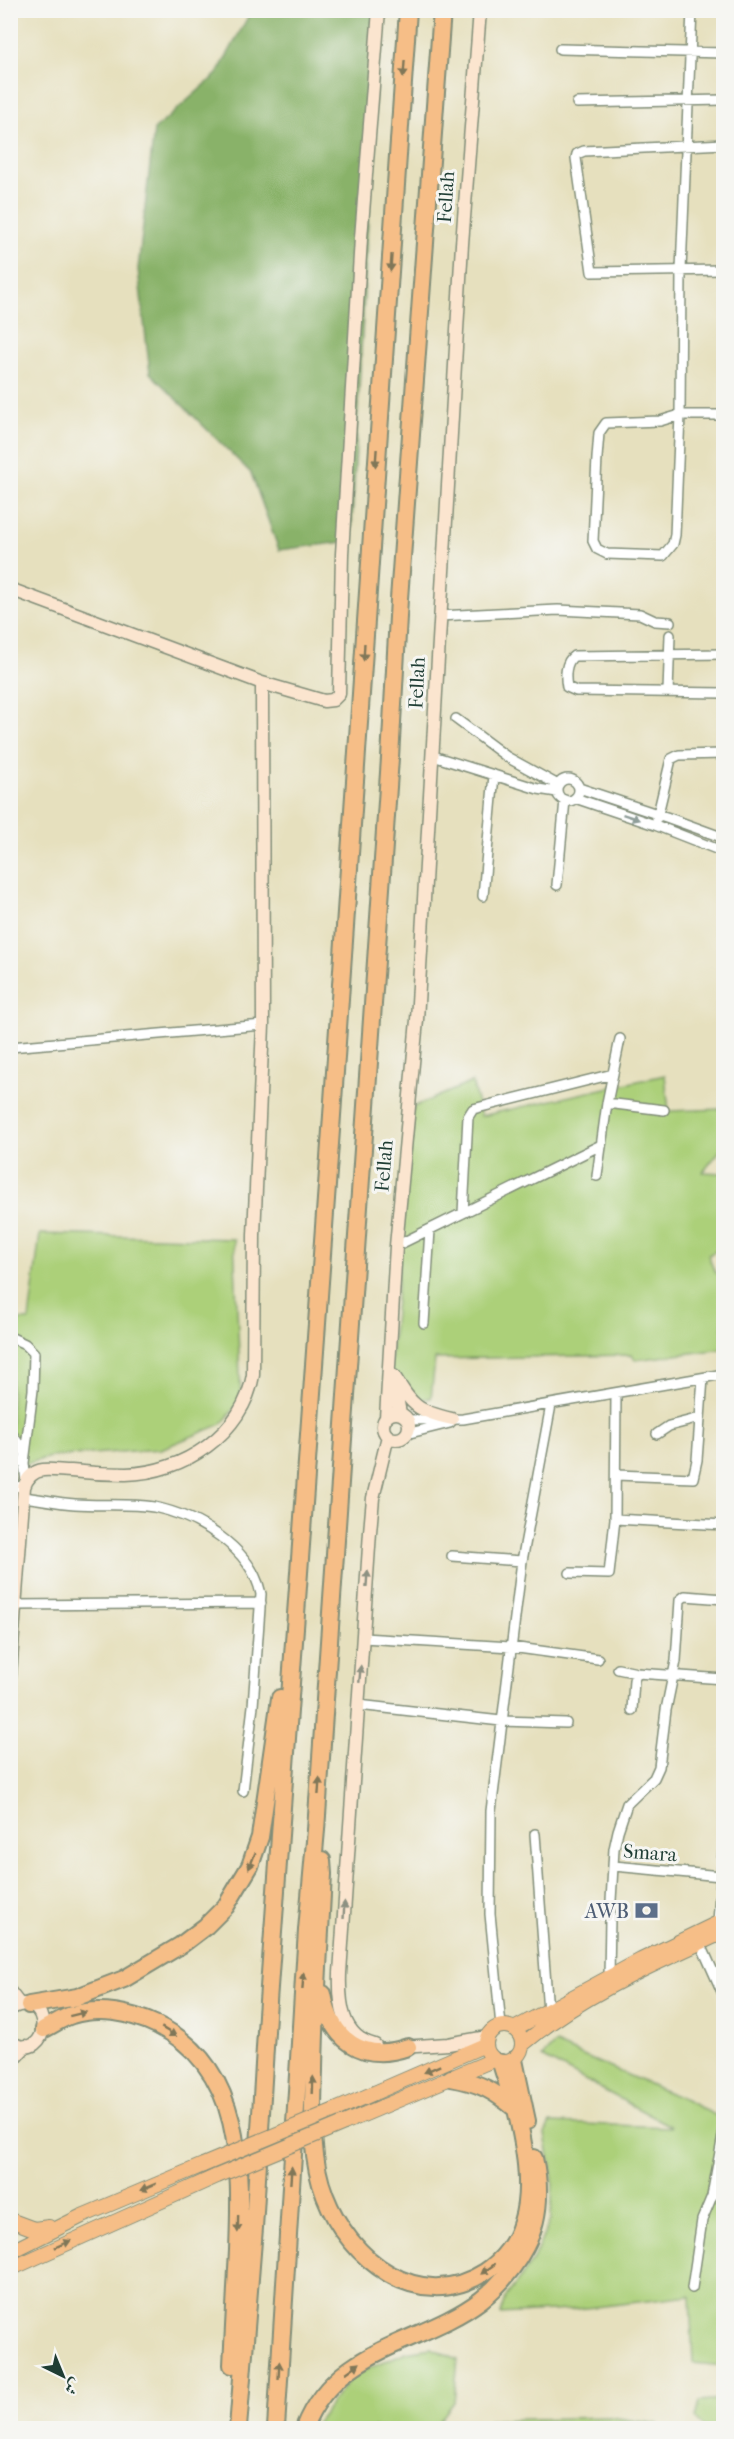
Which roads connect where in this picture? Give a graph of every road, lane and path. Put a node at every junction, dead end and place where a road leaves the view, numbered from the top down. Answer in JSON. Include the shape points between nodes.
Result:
{"nodes":[{"id":1,"x":379,"y":10,"type":"edge"},
{"id":2,"x":408,"y":10,"type":"edge"},
{"id":3,"x":442,"y":10,"type":"edge"},
{"id":4,"x":480,"y":10,"type":"edge"},
{"id":5,"x":692,"y":10,"type":"edge"},
{"id":6,"x":560,"y":49,"type":"dead end"},
{"id":7,"x":690,"y":53,"type":"junction"},
{"id":8,"x":723,"y":53,"type":"edge"},
{"id":9,"x":688,"y":100,"type":"junction"},
{"id":10,"x":723,"y":100,"type":"edge"},
{"id":11,"x":577,"y":104,"type":"dead end"},
{"id":12,"x":723,"y":144,"type":"edge"},
{"id":13,"x":687,"y":145,"type":"junction"},
{"id":14,"x":681,"y":270,"type":"junction"},
{"id":15,"x":723,"y":270,"type":"edge"},
{"id":16,"x":680,"y":415,"type":"junction"},
{"id":17,"x":723,"y":415,"type":"edge"},
{"id":18,"x":10,"y":589,"type":"edge"},
{"id":19,"x":439,"y":616,"type":"junction"},
{"id":20,"x":670,"y":622,"type":"dead end"},
{"id":21,"x":670,"y":635,"type":"dead end"},
{"id":22,"x":723,"y":654,"type":"edge"},
{"id":23,"x":669,"y":656,"type":"junction"},
{"id":24,"x":262,"y":683,"type":"junction"},
{"id":25,"x":668,"y":692,"type":"junction"},
{"id":26,"x":723,"y":693,"type":"edge"},
{"id":27,"x":456,"y":719,"type":"dead end"},
{"id":28,"x":723,"y":754,"type":"edge"},
{"id":29,"x":433,"y":756,"type":"junction"},
{"id":30,"x":494,"y":775,"type":"junction"},
{"id":31,"x":557,"y":788,"type":"junction"},
{"id":32,"x":579,"y":788,"type":"junction"},
{"id":33,"x":575,"y":798,"type":"junction"},
{"id":34,"x":565,"y":800,"type":"junction"},
{"id":35,"x":658,"y":814,"type":"junction"},
{"id":36,"x":655,"y":825,"type":"junction"},
{"id":37,"x":723,"y":838,"type":"edge"},
{"id":38,"x":723,"y":852,"type":"edge"},
{"id":39,"x":557,"y":885,"type":"dead end"},
{"id":40,"x":483,"y":896,"type":"dead end"},
{"id":41,"x":263,"y":1025,"type":"junction"},
{"id":42,"x":620,"y":1039,"type":"dead end"},
{"id":43,"x":10,"y":1047,"type":"edge"},
{"id":44,"x":613,"y":1074,"type":"junction"},
{"id":45,"x":607,"y":1103,"type":"junction"},
{"id":46,"x":664,"y":1110,"type":"dead end"},
{"id":47,"x":601,"y":1145,"type":"junction"},
{"id":48,"x":597,"y":1176,"type":"dead end"},
{"id":49,"x":463,"y":1214,"type":"junction"},
{"id":50,"x":430,"y":1230,"type":"junction"},
{"id":51,"x":396,"y":1246,"type":"junction"},
{"id":52,"x":424,"y":1323,"type":"dead end"},
{"id":53,"x":10,"y":1337,"type":"edge"},
{"id":54,"x":390,"y":1356,"type":"junction"},
{"id":55,"x":723,"y":1374,"type":"edge"},
{"id":56,"x":394,"y":1376,"type":"junction"},
{"id":57,"x":703,"y":1378,"type":"junction"},
{"id":58,"x":616,"y":1393,"type":"junction"},
{"id":59,"x":551,"y":1405,"type":"junction"},
{"id":60,"x":404,"y":1417,"type":"junction"},
{"id":61,"x":386,"y":1418,"type":"junction"},
{"id":62,"x":700,"y":1418,"type":"junction"},
{"id":63,"x":458,"y":1419,"type":"junction"},
{"id":64,"x":10,"y":1431,"type":"edge"},
{"id":65,"x":406,"y":1434,"type":"junction"},
{"id":66,"x":657,"y":1434,"type":"dead end"},
{"id":67,"x":388,"y":1436,"type":"junction"},
{"id":68,"x":24,"y":1458,"type":"junction"},
{"id":69,"x":10,"y":1459,"type":"edge"},
{"id":70,"x":616,"y":1475,"type":"junction"},
{"id":71,"x":10,"y":1486,"type":"edge"},
{"id":72,"x":25,"y":1489,"type":"junction"},
{"id":73,"x":615,"y":1519,"type":"junction"},
{"id":74,"x":723,"y":1525,"type":"edge"},
{"id":75,"x":452,"y":1556,"type":"dead end"},
{"id":76,"x":299,"y":1558,"type":"junction"},
{"id":77,"x":522,"y":1561,"type":"junction"},
{"id":78,"x":570,"y":1573,"type":"dead end"},
{"id":79,"x":723,"y":1599,"type":"edge"},
{"id":80,"x":261,"y":1603,"type":"junction"},
{"id":81,"x":15,"y":1605,"type":"junction"},
{"id":82,"x":363,"y":1638,"type":"junction"},
{"id":83,"x":511,"y":1647,"type":"junction"},
{"id":84,"x":598,"y":1659,"type":"dead end"},
{"id":85,"x":618,"y":1669,"type":"dead end"},
{"id":86,"x":637,"y":1673,"type":"junction"},
{"id":87,"x":10,"y":1675,"type":"edge"},
{"id":88,"x":672,"y":1675,"type":"junction"},
{"id":89,"x":723,"y":1679,"type":"edge"},
{"id":90,"x":358,"y":1705,"type":"junction"},
{"id":91,"x":632,"y":1710,"type":"dead end"},
{"id":92,"x":501,"y":1721,"type":"junction"},
{"id":93,"x":566,"y":1723,"type":"dead end"},
{"id":94,"x":243,"y":1791,"type":"dead end"},
{"id":95,"x":316,"y":1830,"type":"junction"},
{"id":96,"x":536,"y":1834,"type":"dead end"},
{"id":97,"x":723,"y":1837,"type":"edge"},
{"id":98,"x":614,"y":1866,"type":"junction"},
{"id":99,"x":721,"y":1876,"type":"junction"},
{"id":100,"x":722,"y":1926,"type":"edge"},
{"id":101,"x":698,"y":1938,"type":"junction"},
{"id":102,"x":318,"y":1966,"type":"junction"},
{"id":103,"x":609,"y":1977,"type":"junction"},
{"id":104,"x":10,"y":1992,"type":"edge"},
{"id":105,"x":723,"y":1996,"type":"edge"},
{"id":106,"x":20,"y":2006,"type":"edge"},
{"id":107,"x":548,"y":2012,"type":"junction"},
{"id":108,"x":508,"y":2028,"type":"junction"},
{"id":109,"x":44,"y":2029,"type":"junction"},
{"id":110,"x":486,"y":2041,"type":"junction"},
{"id":111,"x":10,"y":2042,"type":"edge"},
{"id":112,"x":26,"y":2046,"type":"junction"},
{"id":113,"x":408,"y":2047,"type":"junction"},
{"id":114,"x":507,"y":2057,"type":"junction"},
{"id":115,"x":10,"y":2063,"type":"edge"},
{"id":116,"x":451,"y":2078,"type":"junction"},
{"id":117,"x":516,"y":2109,"type":"junction"},
{"id":118,"x":723,"y":2130,"type":"edge"},
{"id":119,"x":712,"y":2196,"type":"junction"},
{"id":120,"x":723,"y":2196,"type":"edge"},
{"id":121,"x":10,"y":2220,"type":"edge"},
{"id":122,"x":63,"y":2225,"type":"junction"},
{"id":123,"x":10,"y":2252,"type":"edge"},
{"id":124,"x":10,"y":2269,"type":"edge"},
{"id":125,"x":692,"y":2288,"type":"dead end"},
{"id":126,"x":228,"y":2428,"type":"edge"},
{"id":127,"x":238,"y":2428,"type":"edge"},
{"id":128,"x":276,"y":2428,"type":"edge"},
{"id":129,"x":304,"y":2428,"type":"edge"}],
"edges":[{"from":1,"to":24,"type":"street","via":[[342,554],[340,690],[333,700],[324,701]]},
{"from":2,"to":76,"type":"highway","one_way":true},
{"from":95,"to":3,"type":"highway","one_way":true},
{"from":4,"to":19,"type":"street","name":"Fellah"},
{"from":5,"to":7,"type":"street"},
{"from":6,"to":7,"type":"street"},
{"from":7,"to":8,"type":"street"},
{"from":7,"to":9,"type":"street"},
{"from":9,"to":10,"type":"street"},
{"from":9,"to":11,"type":"street"},
{"from":9,"to":13,"type":"street"},
{"from":12,"to":13,"type":"street"},
{"from":13,"to":14,"type":"street"},
{"from":13,"to":14,"type":"street","via":[[584,151],[576,158],[592,272]]},
{"from":14,"to":15,"type":"street"},
{"from":14,"to":16,"type":"street"},
{"from":16,"to":16,"type":"street","via":[[602,426],[593,541],[600,552],[654,557],[663,556],[673,544]]},
{"from":16,"to":17,"type":"street"},
{"from":18,"to":24,"type":"street"},
{"from":19,"to":20,"type":"street","via":[[558,610],[640,614]]},
{"from":19,"to":29,"type":"street","name":"Fellah"},
{"from":21,"to":23,"type":"street"},
{"from":22,"to":23,"type":"street"},
{"from":23,"to":25,"type":"street"},
{"from":23,"to":25,"type":"street","via":[[574,656],[566,677],[567,687],[576,691]]},
{"from":24,"to":41,"type":"street"},
{"from":25,"to":26,"type":"street"},
{"from":27,"to":31,"type":"street"},
{"from":28,"to":35,"type":"street","via":[[679,755],[671,759]]},
{"from":29,"to":30,"type":"street"},
{"from":29,"to":51,"type":"street","name":"Fellah","via":[[417,1020]]},
{"from":30,"to":31,"type":"street","via":[[538,789]]},
{"from":30,"to":40,"type":"street"},
{"from":31,"to":32,"type":"street","via":[[562,780],[570,779]]},
{"from":31,"to":34,"type":"street","via":[[558,796]]},
{"from":32,"to":33,"type":"street"},
{"from":32,"to":35,"type":"street"},
{"from":33,"to":34,"type":"street"},
{"from":33,"to":36,"type":"street","one_way":true},
{"from":34,"to":39,"type":"street"},
{"from":35,"to":36,"type":"street"},
{"from":35,"to":37,"type":"street"},
{"from":36,"to":38,"type":"street"},
{"from":41,"to":43,"type":"street"},
{"from":41,"to":72,"type":"street","via":[[253,1375],[247,1402],[223,1434],[194,1455],[171,1465],[126,1474],[44,1470],[34,1474]]},
{"from":42,"to":44,"type":"street"},
{"from":44,"to":45,"type":"street"},
{"from":44,"to":49,"type":"street","via":[[473,1109],[468,1117]]},
{"from":45,"to":46,"type":"street"},
{"from":45,"to":47,"type":"street"},
{"from":47,"to":48,"type":"street"},
{"from":47,"to":49,"type":"street"},
{"from":49,"to":50,"type":"street"},
{"from":50,"to":51,"type":"street"},
{"from":50,"to":52,"type":"street"},
{"from":51,"to":54,"type":"street","name":"Fellah"},
{"from":53,"to":68,"type":"street","via":[[34,1353]]},
{"from":54,"to":56,"type":"street","name":"Fellah"},
{"from":54,"to":61,"type":"street","name":"Fellah"},
{"from":55,"to":57,"type":"street"},
{"from":56,"to":60,"type":"street","name":"Fellah"},
{"from":56,"to":63,"type":"street","via":[[416,1406],[430,1414]]},
{"from":57,"to":58,"type":"street"},
{"from":57,"to":62,"type":"street"},
{"from":58,"to":59,"type":"street"},
{"from":58,"to":70,"type":"street"},
{"from":59,"to":63,"type":"street"},
{"from":59,"to":77,"type":"street"},
{"from":60,"to":61,"type":"street","via":[[395,1413]]},
{"from":60,"to":63,"type":"street"},
{"from":60,"to":65,"type":"street","name":"Fellah","via":[[410,1425]]},
{"from":61,"to":67,"type":"street","name":"Fellah"},
{"from":62,"to":66,"type":"street","via":[[669,1426]]},
{"from":62,"to":70,"type":"street","via":[[693,1478]]},
{"from":63,"to":65,"type":"street"},
{"from":64,"to":68,"type":"street"},
{"from":65,"to":67,"type":"street","via":[[398,1439]]},
{"from":82,"to":67,"type":"street","name":"Fellah","one_way":true,"via":[[373,1498]]},
{"from":68,"to":69,"type":"street"},
{"from":68,"to":72,"type":"street"},
{"from":70,"to":73,"type":"street"},
{"from":71,"to":72,"type":"street"},
{"from":72,"to":80,"type":"street","via":[[74,1504],[152,1507],[192,1521],[238,1552],[258,1585]]},
{"from":72,"to":81,"type":"street"},
{"from":73,"to":74,"type":"street"},
{"from":73,"to":78,"type":"street","via":[[609,1574]]},
{"from":75,"to":77,"type":"street"},
{"from":76,"to":106,"type":"highway","one_way":true,"via":[[260,1838],[243,1880],[226,1906],[206,1926],[140,1970],[92,1992]]},
{"from":76,"to":127,"type":"highway"},
{"from":77,"to":83,"type":"street"},
{"from":79,"to":88,"type":"street","via":[[681,1598]]},
{"from":80,"to":81,"type":"street"},
{"from":80,"to":94,"type":"street"},
{"from":81,"to":87,"type":"street"},
{"from":82,"to":83,"type":"street"},
{"from":90,"to":82,"type":"street","name":"Fellah","one_way":true},
{"from":83,"to":84,"type":"street"},
{"from":83,"to":92,"type":"street"},
{"from":85,"to":86,"type":"street"},
{"from":86,"to":88,"type":"street"},
{"from":86,"to":91,"type":"street"},
{"from":88,"to":89,"type":"street"},
{"from":88,"to":98,"type":"street","via":[[657,1773],[627,1804],[614,1849]]},
{"from":90,"to":92,"type":"street"},
{"from":113,"to":90,"type":"street","name":"Fellah","one_way":true,"via":[[365,2043],[344,2019],[339,2000]]},
{"from":92,"to":93,"type":"street"},
{"from":92,"to":108,"type":"street","via":[[491,1811],[490,1914]]},
{"from":95,"to":102,"type":"highway","via":[[323,1874]]},
{"from":128,"to":95,"type":"highway","one_way":true},
{"from":96,"to":107,"type":"street"},
{"from":97,"to":99,"type":"street"},
{"from":98,"to":99,"type":"street","name":"Smara"},
{"from":98,"to":103,"type":"street","name":"Smara"},
{"from":99,"to":100,"type":"street"},
{"from":100,"to":101,"type":"main road"},
{"from":101,"to":103,"type":"main road"},
{"from":101,"to":105,"type":"street"},
{"from":101,"to":114,"type":"main road","via":[[548,2024]]},
{"from":102,"to":113,"type":"highway","via":[[326,2011],[343,2038],[358,2049],[375,2052],[392,2053]]},
{"from":117,"to":102,"type":"highway","one_way":true,"via":[[526,2170],[526,2200],[523,2220],[511,2248],[480,2275],[450,2287],[433,2288],[388,2274],[366,2257],[338,2225],[319,2178],[313,2147]]},
{"from":103,"to":107,"type":"main road"},
{"from":104,"to":106,"type":"street"},
{"from":106,"to":109,"type":"street","via":[[37,2010]]},
{"from":107,"to":108,"type":"main road"},
{"from":108,"to":110,"type":"main road","via":[[490,2032]]},
{"from":108,"to":114,"type":"main road","via":[[519,2034]]},
{"from":109,"to":112,"type":"street","via":[[38,2041]]},
{"from":109,"to":126,"type":"highway","one_way":true,"via":[[67,2017],[89,2012],[115,2012],[140,2018],[164,2028],[192,2049],[221,2089],[232,2122],[239,2183]]},
{"from":110,"to":113,"type":"street","name":"Fellah"},
{"from":110,"to":114,"type":"main road","via":[[487,2053]]},
{"from":110,"to":122,"type":"main road","one_way":true,"bridge":true,"via":[[335,2110]]},
{"from":111,"to":112,"type":"street"},
{"from":112,"to":115,"type":"street"},
{"from":114,"to":116,"type":"main road"},
{"from":114,"to":117,"type":"highway"},
{"from":129,"to":114,"type":"highway","one_way":true,"via":[[321,2397],[336,2380],[387,2347],[480,2301],[516,2264],[534,2229],[538,2186]]},
{"from":116,"to":117,"type":"highway","via":[[492,2090]]},
{"from":124,"to":116,"type":"main road","one_way":true,"bridge":true,"via":[[217,2176]]},
{"from":118,"to":119,"type":"street"},
{"from":119,"to":120,"type":"street"},
{"from":119,"to":125,"type":"street","via":[[702,2220]]},
{"from":121,"to":122,"type":"main road","via":[[34,2229]]},
{"from":122,"to":123,"type":"main road"}]}
